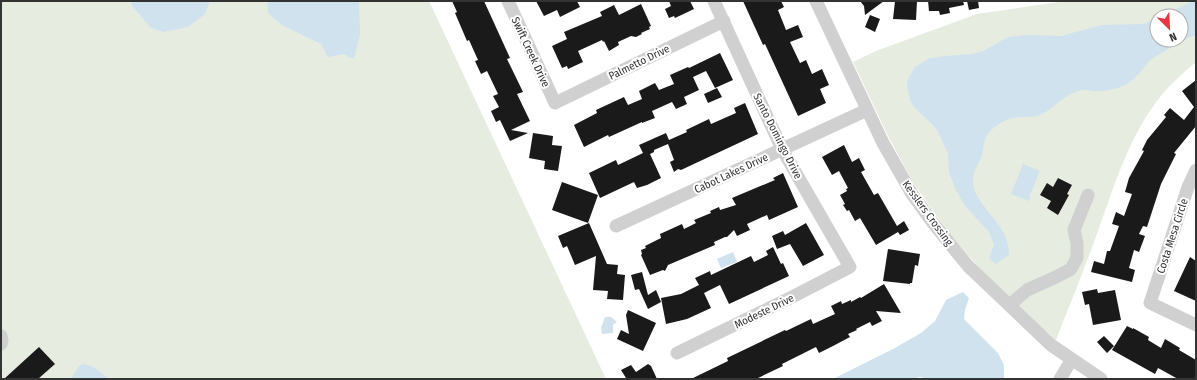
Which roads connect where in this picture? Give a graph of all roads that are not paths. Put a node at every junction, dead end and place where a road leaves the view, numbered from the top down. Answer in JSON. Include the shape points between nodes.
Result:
{"nodes":[{"id":1,"x":508,"y":1,"type":"edge"},
{"id":2,"x":714,"y":1,"type":"edge"},
{"id":3,"x":816,"y":1,"type":"edge"},
{"id":4,"x":724,"y":22,"type":"junction"},
{"id":5,"x":555,"y":102,"type":"joint"},
{"id":6,"x":867,"y":110,"type":"junction"},
{"id":7,"x":782,"y":149,"type":"junction"},
{"id":8,"x":1196,"y":170,"type":"edge"},
{"id":9,"x":1088,"y":195,"type":"dead end"},
{"id":10,"x":616,"y":226,"type":"dead end"},
{"id":11,"x":850,"y":267,"type":"joint"},
{"id":12,"x":1010,"y":305,"type":"junction"},
{"id":13,"x":1196,"y":326,"type":"edge"},
{"id":14,"x":1,"y":336,"type":"edge"},
{"id":15,"x":1,"y":344,"type":"edge"},
{"id":16,"x":677,"y":353,"type":"dead end"},
{"id":17,"x":1072,"y":359,"type":"junction"},
{"id":18,"x":1060,"y":379,"type":"edge"},
{"id":19,"x":1101,"y":379,"type":"edge"}],
"edges":[{"from":1,"to":5,"type":"street","name":"Swift Creek Drive"},
{"from":2,"to":4,"type":"street","name":"Santo Domingo Drive"},
{"from":3,"to":6,"type":"street","name":"Kesslers Crossing"},
{"from":4,"to":5,"type":"street","name":"Palmetto Drive"},
{"from":4,"to":7,"type":"street","name":"Santo Domingo Drive"},
{"from":6,"to":7,"type":"street","name":"Cabot Lakes Drive"},
{"from":6,"to":12,"type":"street","name":"Kesslers Crossing","via":[[912,194],[933,223],[968,266]]},
{"from":7,"to":10,"type":"street","name":"Cabot Lakes Drive"},
{"from":7,"to":11,"type":"street","name":"Santo Domingo Drive"},
{"from":8,"to":13,"type":"street","name":"Costa Mesa Circle","via":[[1188,187],[1150,303]]},
{"from":9,"to":12,"type":"street","via":[[1074,230],[1077,258],[1071,269],[1027,290]]},
{"from":11,"to":16,"type":"street","name":"Modeste Drive"},
{"from":12,"to":17,"type":"street","name":"Kesslers Crossing","via":[[1051,345]]},
{"from":14,"to":15,"type":"street"},
{"from":17,"to":18,"type":"street"},
{"from":17,"to":19,"type":"street","name":"Kesslers Crossing"}]}
